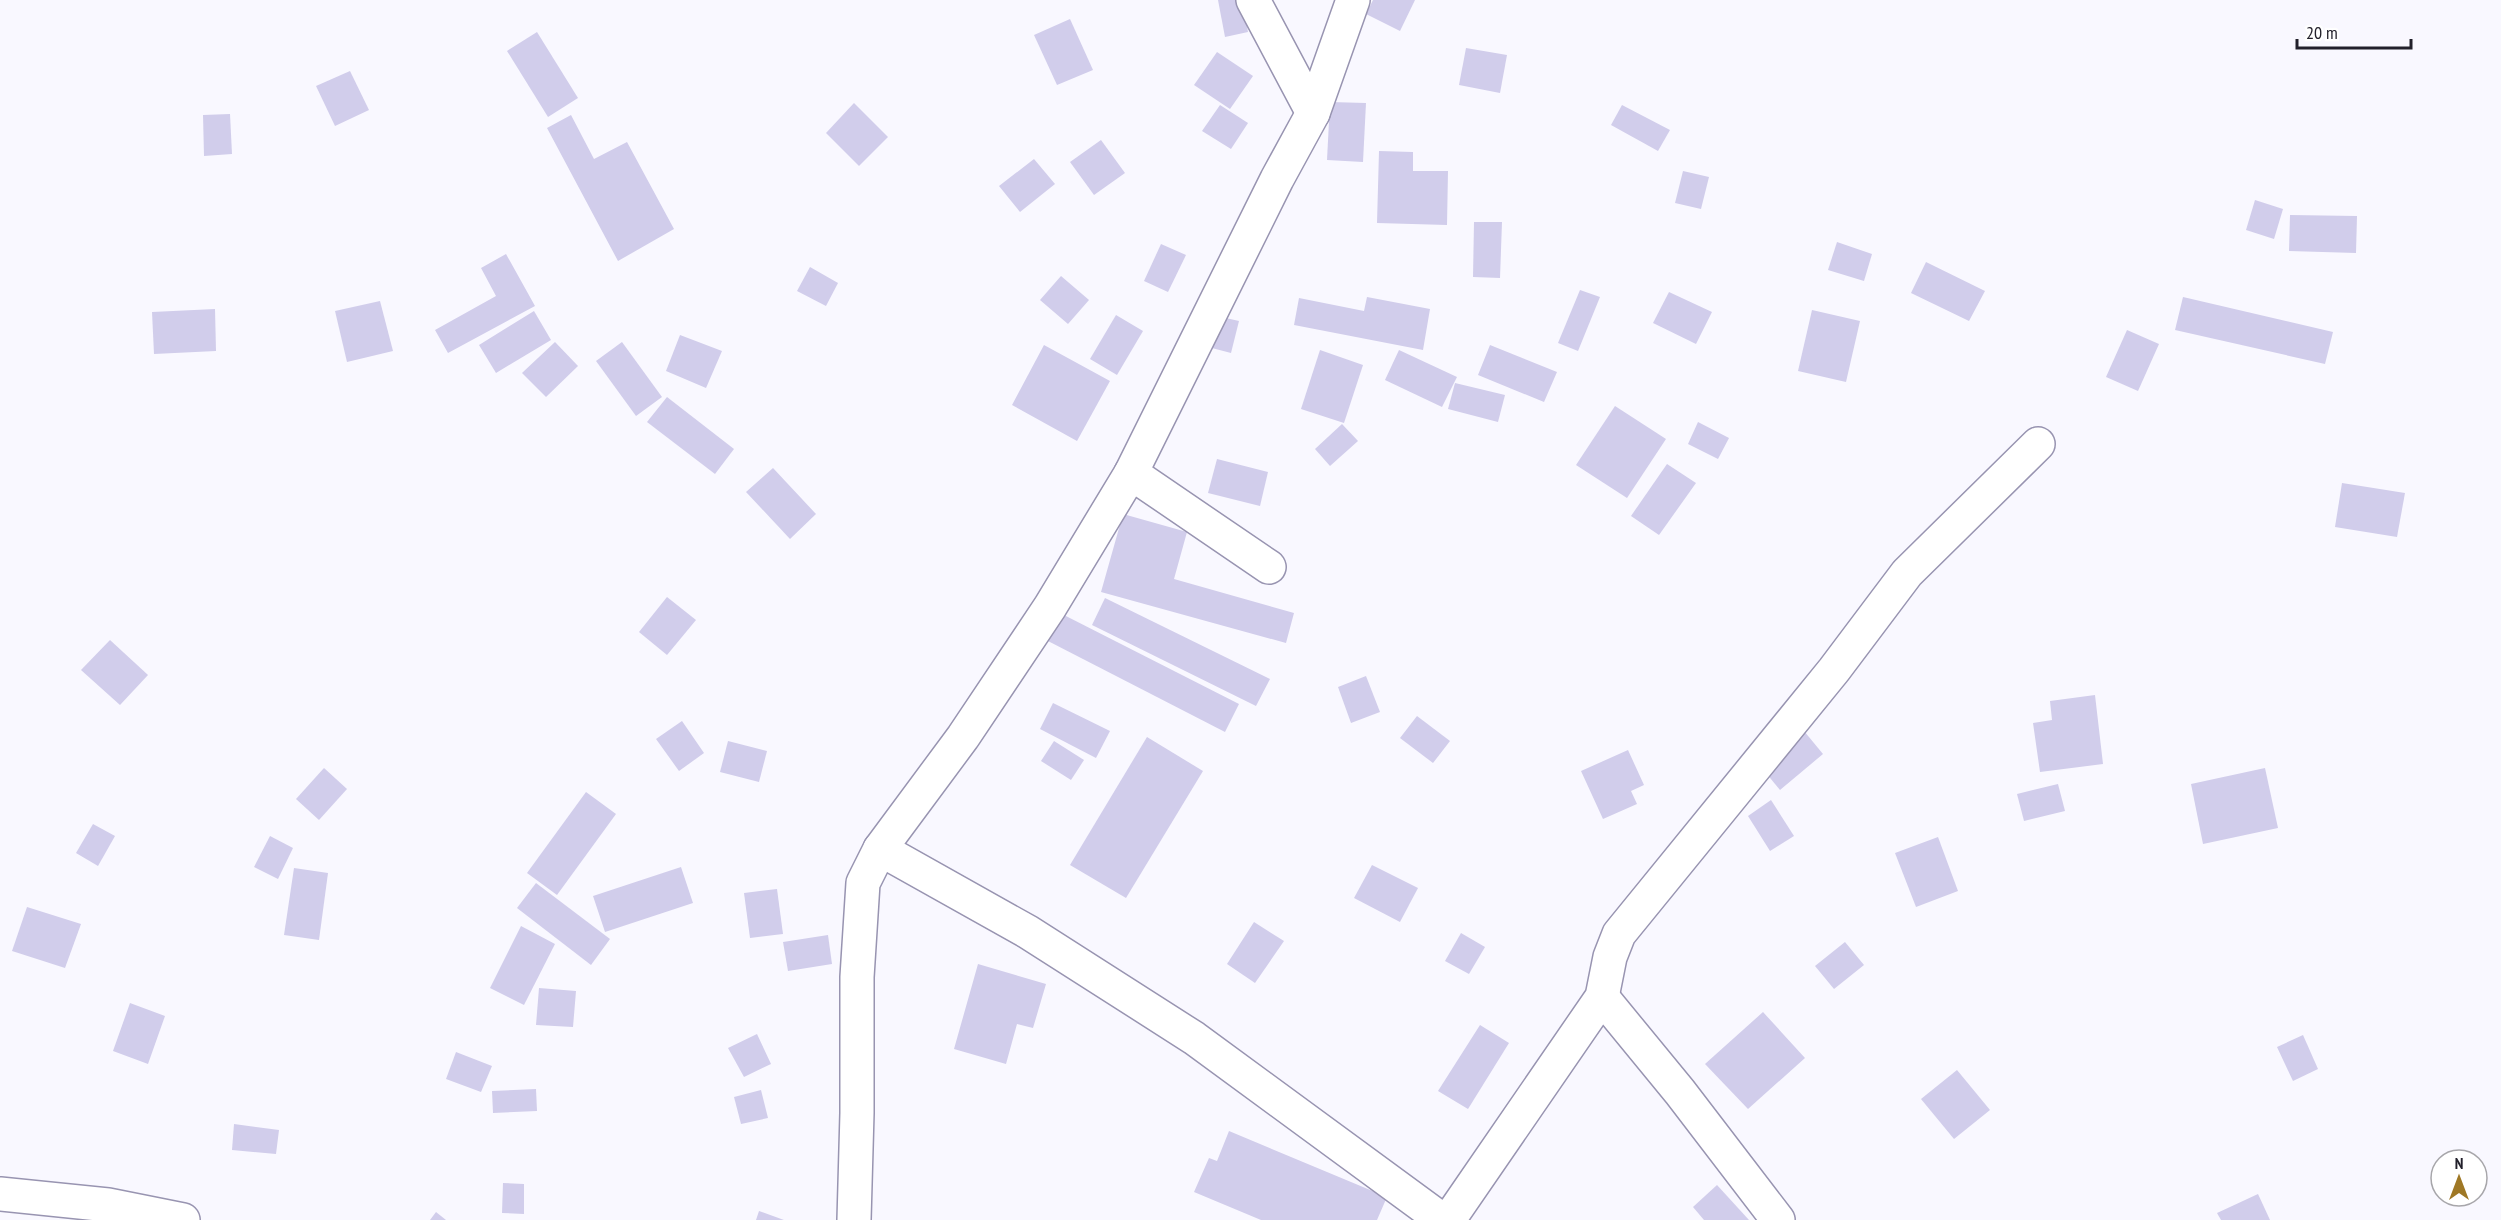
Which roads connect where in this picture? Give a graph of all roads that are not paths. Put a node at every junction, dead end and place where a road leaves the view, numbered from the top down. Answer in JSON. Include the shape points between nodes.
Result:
{"nodes":[{"id":1,"x":1253,"y":0,"type":"edge"},
{"id":2,"x":1353,"y":0,"type":"edge"},
{"id":3,"x":1313,"y":114,"type":"junction"},
{"id":4,"x":2038,"y":444,"type":"dead end"},
{"id":5,"x":1131,"y":473,"type":"junction"},
{"id":6,"x":1269,"y":567,"type":"dead end"},
{"id":7,"x":880,"y":849,"type":"junction"},
{"id":8,"x":1602,"y":997,"type":"junction"},
{"id":9,"x":0,"y":1194,"type":"edge"},
{"id":10,"x":183,"y":1220,"type":"edge"},
{"id":11,"x":854,"y":1220,"type":"edge"},
{"id":12,"x":1778,"y":1220,"type":"edge"}],
"edges":[{"from":1,"to":3,"type":"street"},
{"from":2,"to":3,"type":"street"},
{"from":3,"to":5,"type":"street"},
{"from":4,"to":8,"type":"street","via":[[1907,573],[1834,670],[1626,925],[1610,957]]},
{"from":5,"to":6,"type":"street"},
{"from":5,"to":7,"type":"street","via":[[1050,607]]},
{"from":7,"to":8,"type":"street","via":[[1028,932],[1194,1038],[1445,1219],[1452,1215]]},
{"from":7,"to":11,"type":"street","via":[[863,883],[857,977]]},
{"from":8,"to":12,"type":"street"},
{"from":9,"to":10,"type":"street","via":[[108,1205]]}]}
